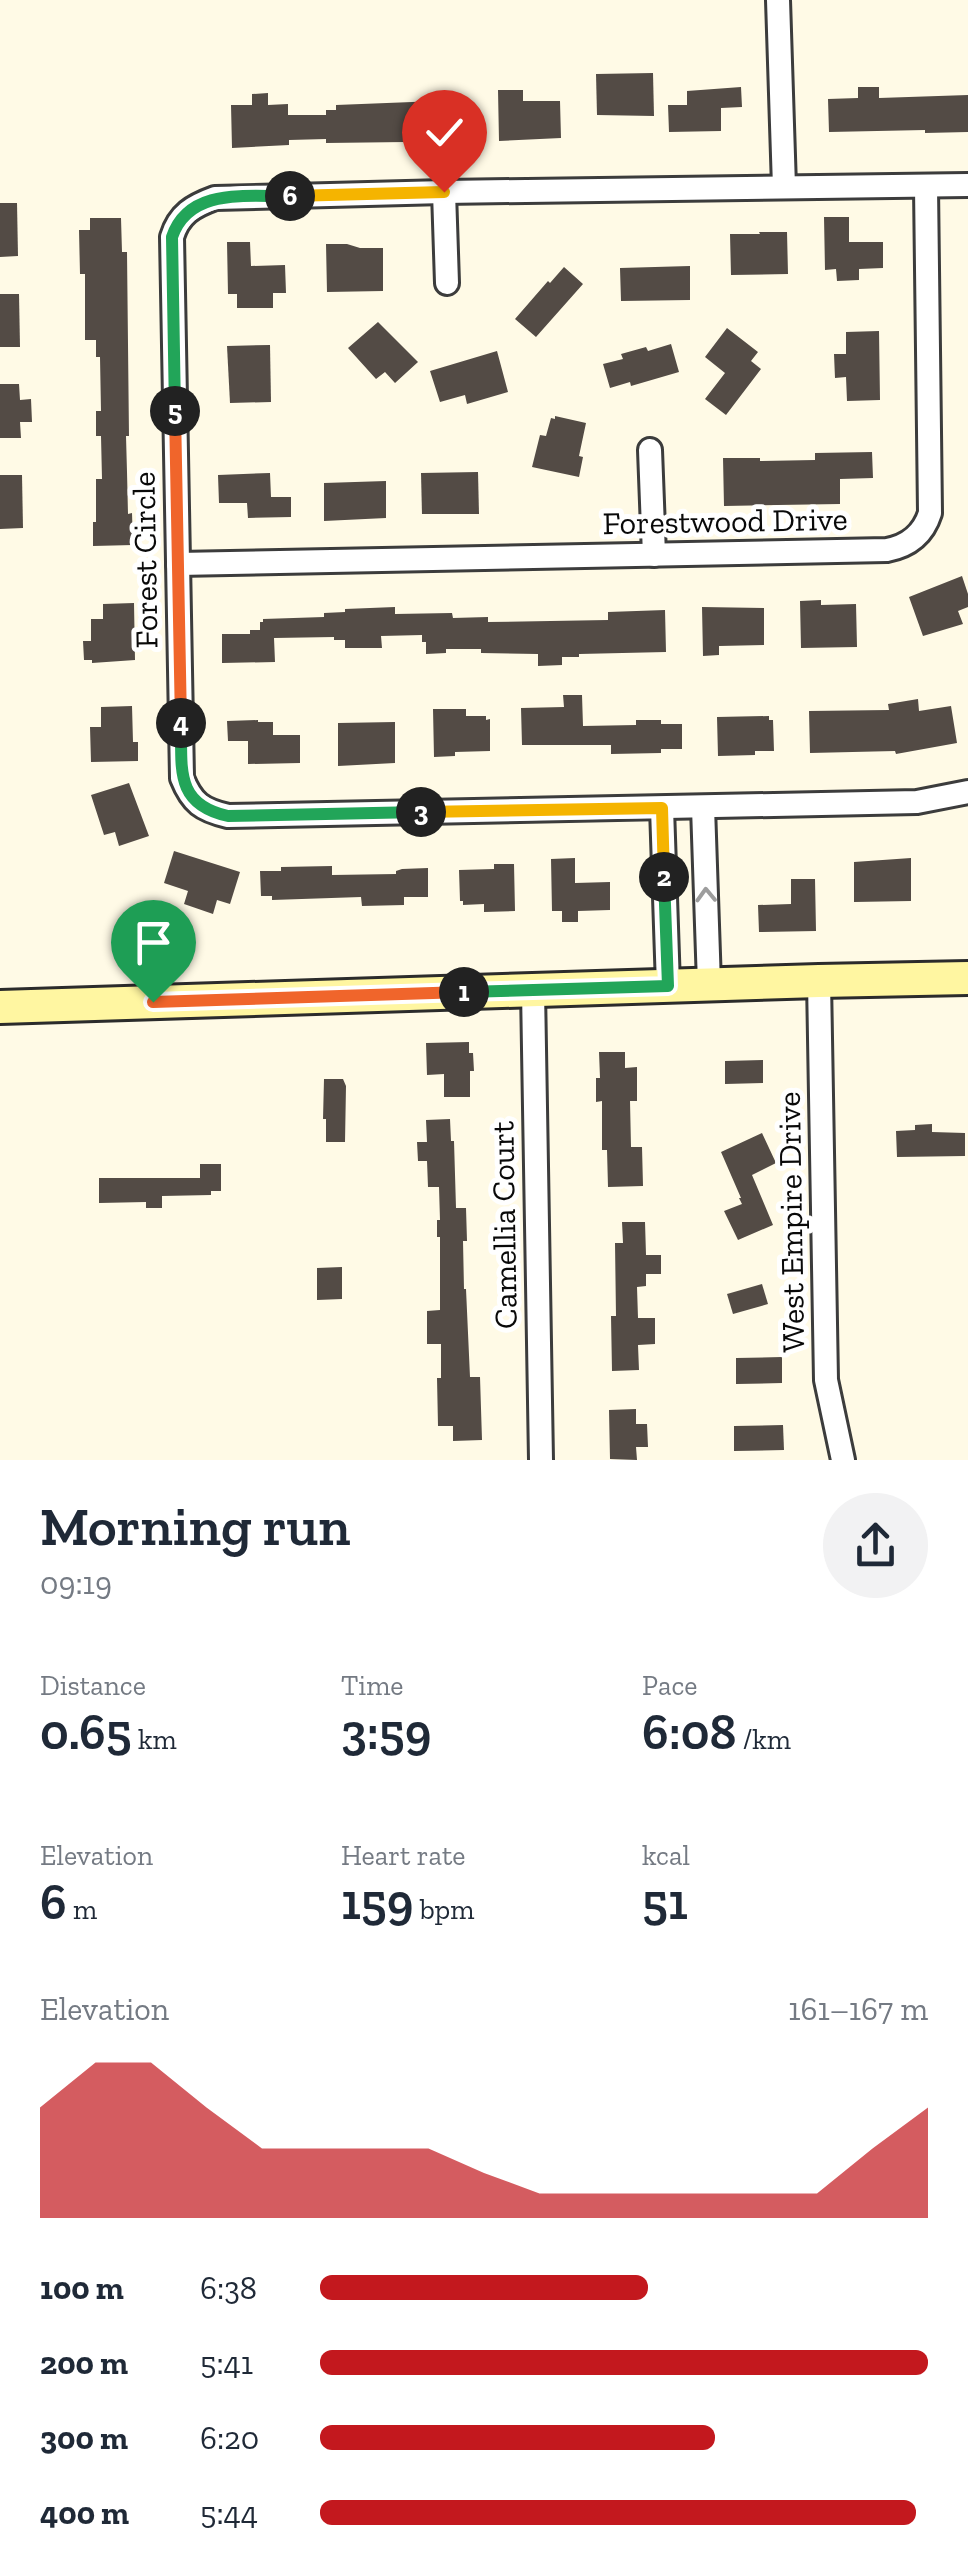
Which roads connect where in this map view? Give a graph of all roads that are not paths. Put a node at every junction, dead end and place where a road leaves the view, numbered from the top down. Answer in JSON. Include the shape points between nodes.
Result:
{"nodes":[{"id":1,"x":778,"y":0,"type":"edge"},
{"id":2,"x":968,"y":186,"type":"edge"},
{"id":3,"x":784,"y":187,"type":"junction"},
{"id":4,"x":926,"y":188,"type":"junction"},
{"id":5,"x":444,"y":192,"type":"junction"},
{"id":6,"x":448,"y":284,"type":"dead end"},
{"id":7,"x":650,"y":450,"type":"dead end"},
{"id":8,"x":654,"y":555,"type":"junction"},
{"id":9,"x":178,"y":564,"type":"junction"},
{"id":10,"x":968,"y":792,"type":"edge"},
{"id":11,"x":703,"y":806,"type":"junction"},
{"id":12,"x":662,"y":808,"type":"junction"},
{"id":13,"x":968,"y":978,"type":"edge"},
{"id":14,"x":819,"y":981,"type":"junction"},
{"id":15,"x":709,"y":984,"type":"junction"},
{"id":16,"x":668,"y":986,"type":"junction"},
{"id":17,"x":533,"y":990,"type":"junction"},
{"id":18,"x":0,"y":1007,"type":"edge"},
{"id":19,"x":540,"y":1460,"type":"edge"},
{"id":20,"x":843,"y":1460,"type":"edge"}],
"edges":[{"from":1,"to":3,"type":"street"},
{"from":2,"to":4,"type":"street","name":"Forest Circle"},
{"from":3,"to":4,"type":"street","name":"Forest Circle"},
{"from":3,"to":5,"type":"street","name":"Forest Circle"},
{"from":4,"to":8,"type":"street","name":"Forestwood Drive","via":[[925,527],[902,547],[887,550]]},
{"from":5,"to":6,"type":"street"},
{"from":5,"to":9,"type":"street","name":"Forest Circle","via":[[216,198],[176,224]]},
{"from":7,"to":8,"type":"street"},
{"from":8,"to":9,"type":"street","name":"Forestwood Drive"},
{"from":9,"to":12,"type":"street","name":"Forest Circle","via":[[182,778],[199,806],[228,816]]},
{"from":10,"to":11,"type":"street","name":"Forest Circle","via":[[917,802]]},
{"from":11,"to":12,"type":"street","name":"Forest Circle"},
{"from":15,"to":11,"type":"street","one_way":true},
{"from":12,"to":16,"type":"street"},
{"from":13,"to":14,"type":"main road"},
{"from":14,"to":15,"type":"main road"},
{"from":14,"to":20,"type":"street","name":"West Empire Drive","via":[[826,1380]]},
{"from":15,"to":16,"type":"main road"},
{"from":16,"to":17,"type":"main road"},
{"from":17,"to":18,"type":"main road"},
{"from":17,"to":19,"type":"street","name":"Camellia Court"}]}
